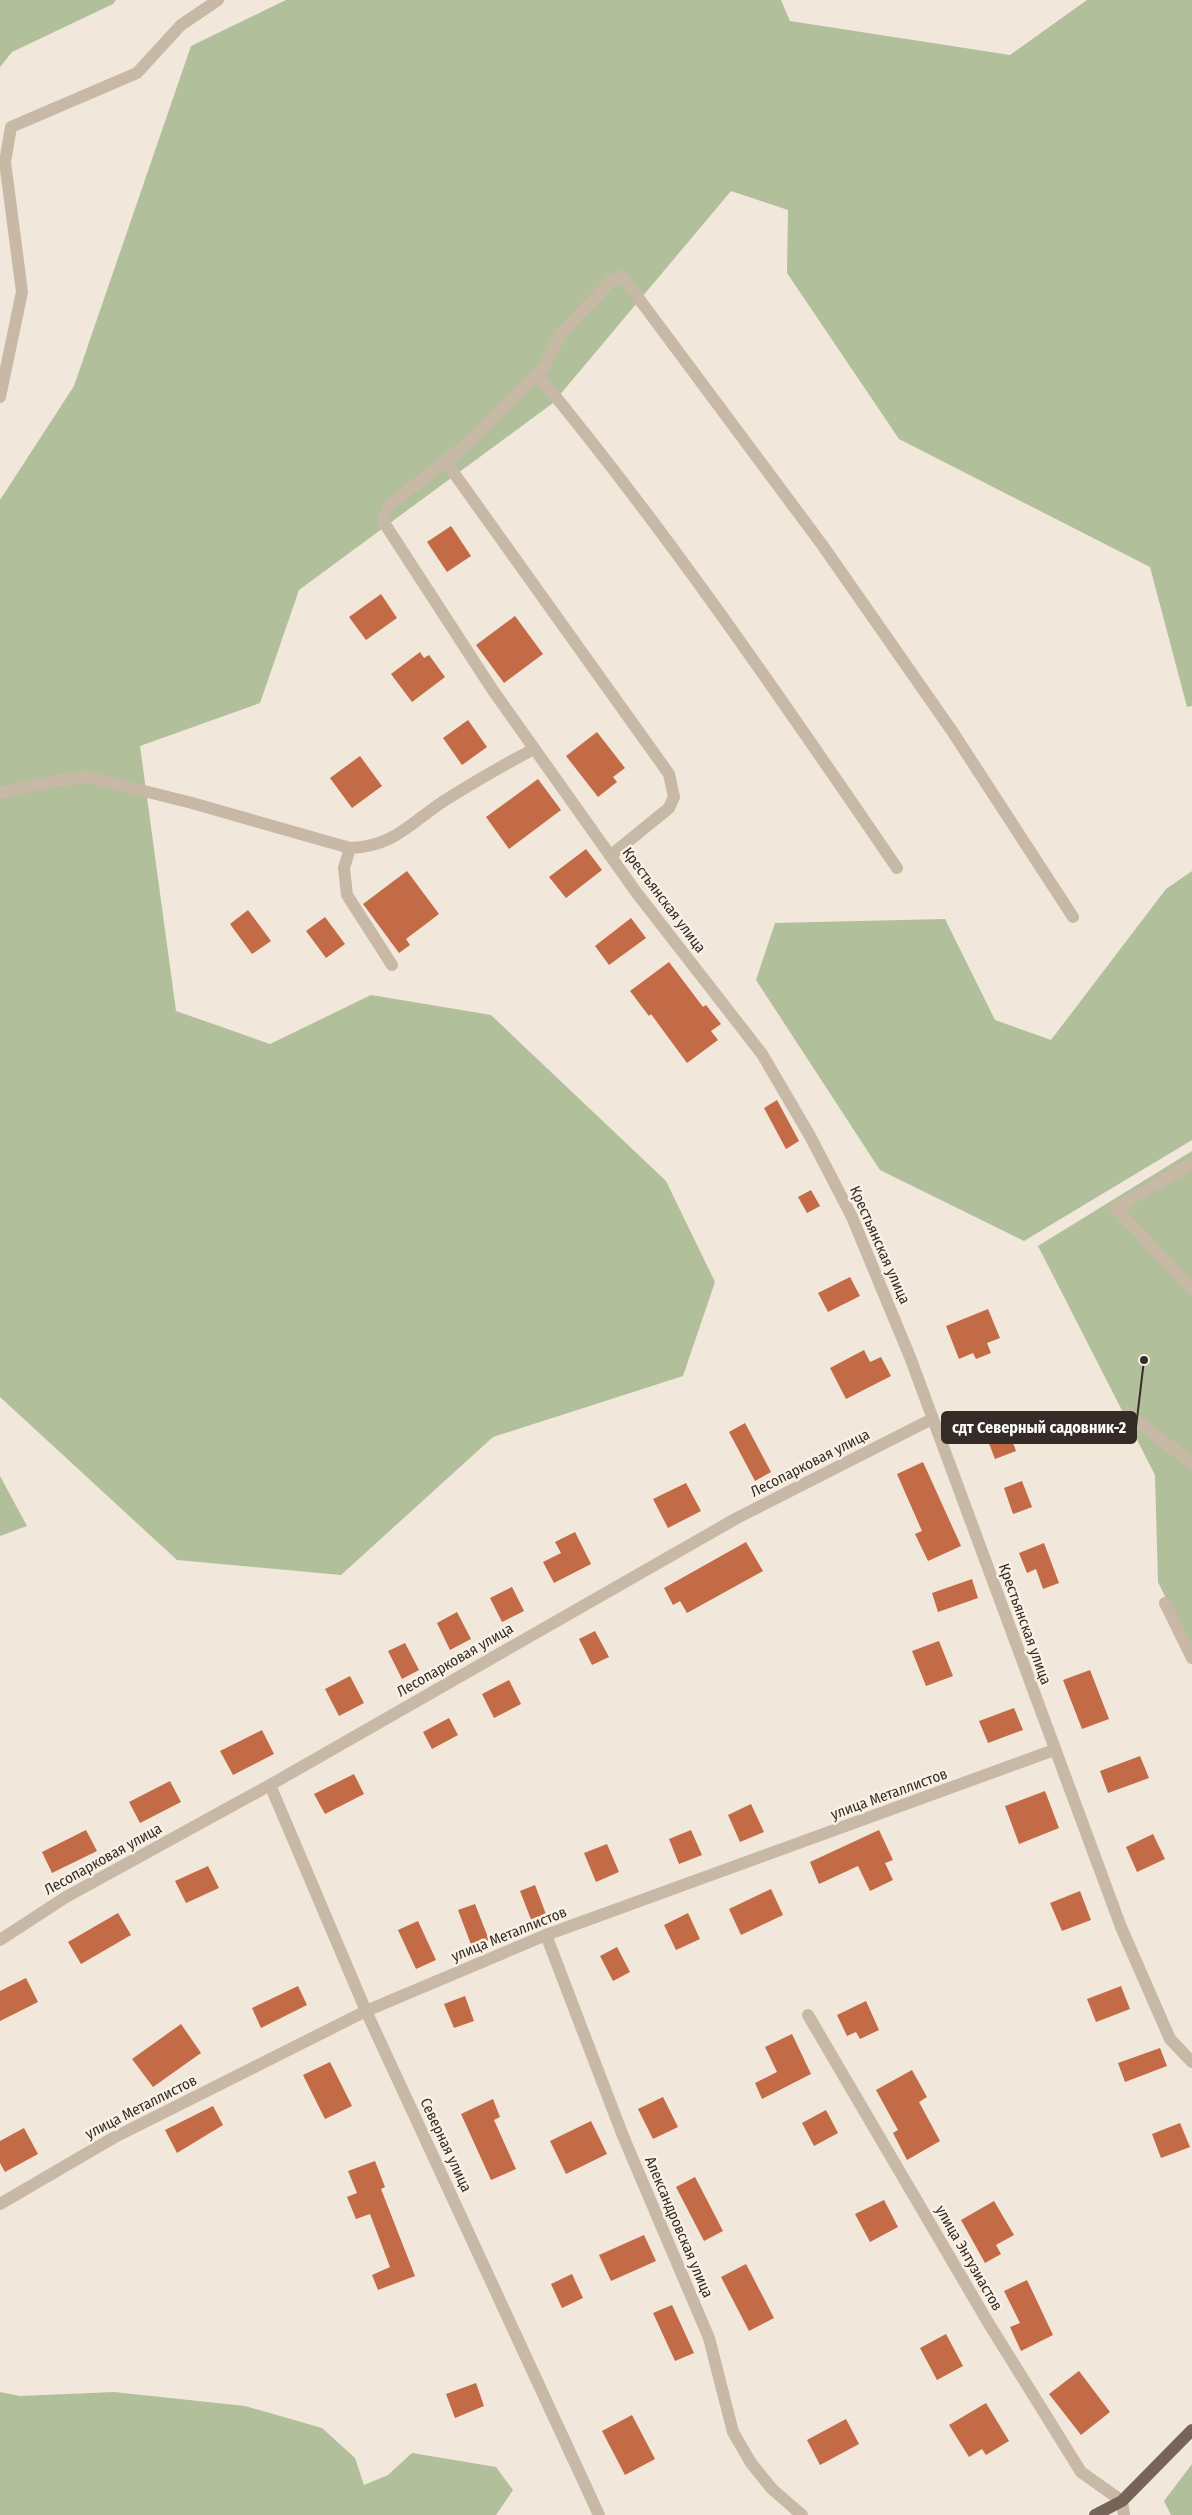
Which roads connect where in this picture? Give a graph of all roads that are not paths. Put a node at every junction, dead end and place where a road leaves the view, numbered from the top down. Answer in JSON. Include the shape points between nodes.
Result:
{"nodes":[{"id":1,"x":218,"y":0,"type":"edge"},
{"id":2,"x":4,"y":361,"type":"edge"},
{"id":3,"x":537,"y":374,"type":"junction"},
{"id":4,"x":0,"y":397,"type":"edge"},
{"id":5,"x":446,"y":462,"type":"junction"},
{"id":6,"x":534,"y":749,"type":"junction"},
{"id":7,"x":0,"y":793,"type":"edge"},
{"id":8,"x":350,"y":848,"type":"junction"},
{"id":9,"x":610,"y":856,"type":"junction"},
{"id":10,"x":897,"y":868,"type":"dead end"},
{"id":11,"x":1074,"y":917,"type":"dead end"},
{"id":12,"x":392,"y":965,"type":"dead end"},
{"id":13,"x":1192,"y":1163,"type":"edge"},
{"id":14,"x":1192,"y":1289,"type":"edge"},
{"id":15,"x":1128,"y":1413,"type":"dead end"},
{"id":16,"x":932,"y":1420,"type":"junction"},
{"id":17,"x":1192,"y":1464,"type":"edge"},
{"id":18,"x":1165,"y":1603,"type":"dead end"},
{"id":19,"x":1192,"y":1658,"type":"edge"},
{"id":20,"x":1054,"y":1750,"type":"junction"},
{"id":21,"x":270,"y":1785,"type":"junction"},
{"id":22,"x":546,"y":1935,"type":"junction"},
{"id":23,"x":0,"y":1940,"type":"edge"},
{"id":24,"x":366,"y":2011,"type":"junction"},
{"id":25,"x":808,"y":2016,"type":"dead end"},
{"id":26,"x":1192,"y":2062,"type":"edge"},
{"id":27,"x":0,"y":2204,"type":"edge"},
{"id":28,"x":1192,"y":2430,"type":"edge"},
{"id":29,"x":1122,"y":2501,"type":"junction"},
{"id":30,"x":599,"y":2515,"type":"edge"},
{"id":31,"x":802,"y":2515,"type":"edge"},
{"id":32,"x":1095,"y":2515,"type":"edge"},
{"id":33,"x":1124,"y":2515,"type":"edge"}],
"edges":[{"from":1,"to":2,"type":"street","via":[[181,25],[137,73],[10,127],[5,162],[22,292]]},
{"from":2,"to":4,"type":"street"},
{"from":3,"to":5,"type":"street"},
{"from":3,"to":10,"type":"street","via":[[582,428],[759,668]]},
{"from":3,"to":11,"type":"street","via":[[562,332],[613,279],[622,276],[824,546],[952,731]]},
{"from":5,"to":6,"type":"street","name":"Крестьянская улица","via":[[388,508],[383,521]]},
{"from":5,"to":9,"type":"street","via":[[669,774],[674,797],[669,808]]},
{"from":6,"to":8,"type":"street","via":[[446,800],[391,839],[371,848]]},
{"from":6,"to":9,"type":"street","name":"Крестьянская улица"},
{"from":7,"to":8,"type":"street","via":[[88,777]]},
{"from":8,"to":12,"type":"street","via":[[344,868],[347,895]]},
{"from":9,"to":16,"type":"street","name":"Крестьянская улица","via":[[762,1054],[810,1136],[852,1217],[910,1357]]},
{"from":13,"to":14,"type":"street","via":[[1116,1208]]},
{"from":15,"to":17,"type":"street"},
{"from":16,"to":20,"type":"street","name":"Крестьянская улица"},
{"from":16,"to":21,"type":"street","name":"Лесопарковая улица","via":[[737,1518]]},
{"from":18,"to":19,"type":"street"},
{"from":20,"to":22,"type":"street","name":"улица Металлистов"},
{"from":20,"to":26,"type":"street","name":"Крестьянская улица","via":[[1121,1927],[1170,2039]]},
{"from":21,"to":23,"type":"street","name":"Лесопарковая улица","via":[[66,1898]]},
{"from":21,"to":24,"type":"street","name":"Северная улица"},
{"from":22,"to":24,"type":"street","name":"улица Металлистов"},
{"from":22,"to":31,"type":"street","name":"Александровская улица","via":[[623,2136],[709,2338],[733,2432],[756,2470]]},
{"from":24,"to":27,"type":"street","name":"улица Металлистов","via":[[114,2138]]},
{"from":24,"to":30,"type":"street","name":"Северная улица"},
{"from":25,"to":29,"type":"street","name":"улица Энтузиастов","via":[[989,2324],[1081,2472]]},
{"from":28,"to":29,"type":"main road"},
{"from":29,"to":32,"type":"main road"},
{"from":29,"to":33,"type":"street"}]}
